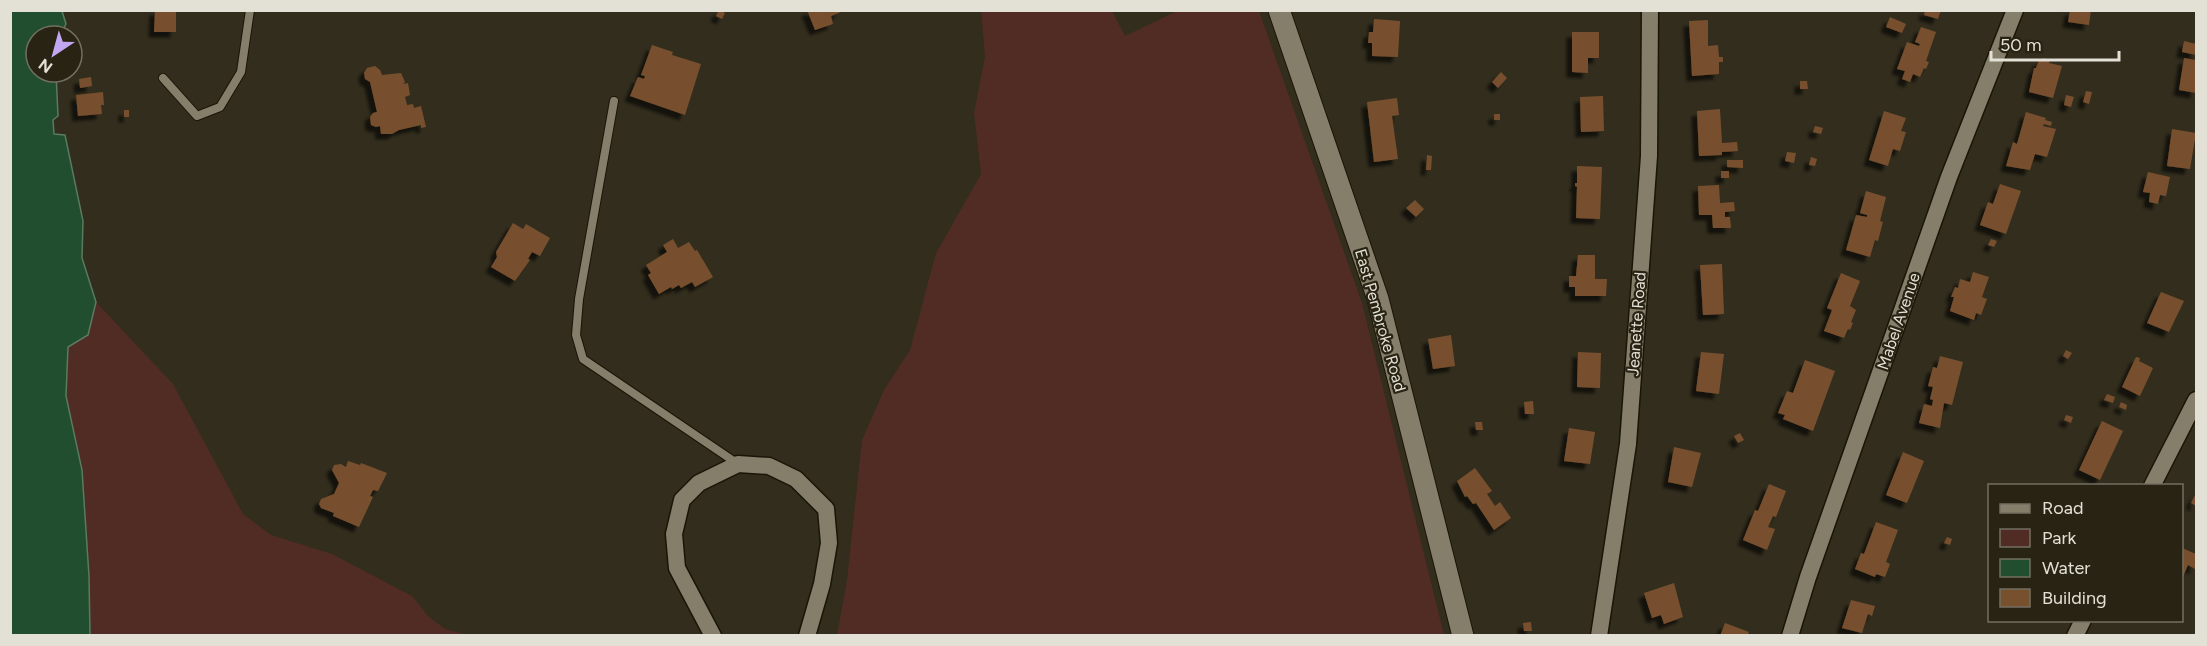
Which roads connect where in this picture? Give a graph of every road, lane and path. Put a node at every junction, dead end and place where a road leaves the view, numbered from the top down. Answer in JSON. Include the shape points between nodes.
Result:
{"nodes":[{"id":1,"x":250,"y":10,"type":"edge"},
{"id":2,"x":1279,"y":10,"type":"edge"},
{"id":3,"x":1650,"y":10,"type":"edge"},
{"id":4,"x":2014,"y":10,"type":"edge"},
{"id":5,"x":163,"y":78,"type":"dead end"},
{"id":6,"x":614,"y":101,"type":"dead end"},
{"id":7,"x":2196,"y":400,"type":"edge"},
{"id":8,"x":738,"y":464,"type":"junction"},
{"id":9,"x":2153,"y":484,"type":"edge"},
{"id":10,"x":2082,"y":622,"type":"edge"},
{"id":11,"x":713,"y":636,"type":"edge"},
{"id":12,"x":807,"y":636,"type":"edge"},
{"id":13,"x":1463,"y":636,"type":"edge"},
{"id":14,"x":1599,"y":636,"type":"edge"},
{"id":15,"x":1790,"y":636,"type":"edge"},
{"id":16,"x":2075,"y":636,"type":"edge"}],
"edges":[{"from":1,"to":5,"type":"lane","via":[[241,72],[220,107],[197,116]]},
{"from":2,"to":13,"type":"street","name":"East Pembroke Road","via":[[1378,299]]},
{"from":3,"to":14,"type":"street","name":"Jeanette Road","via":[[1649,156],[1628,444]]},
{"from":4,"to":15,"type":"street","name":"Mabel Avenue","via":[[1949,177]]},
{"from":6,"to":8,"type":"lane","via":[[579,299],[576,335],[583,359]]},
{"from":7,"to":9,"type":"street"},
{"from":8,"to":11,"type":"street","via":[[699,483],[682,500],[674,534],[677,568]]},
{"from":8,"to":12,"type":"street","via":[[769,466],[796,479],[826,509],[830,543]]},
{"from":10,"to":16,"type":"street"}]}
